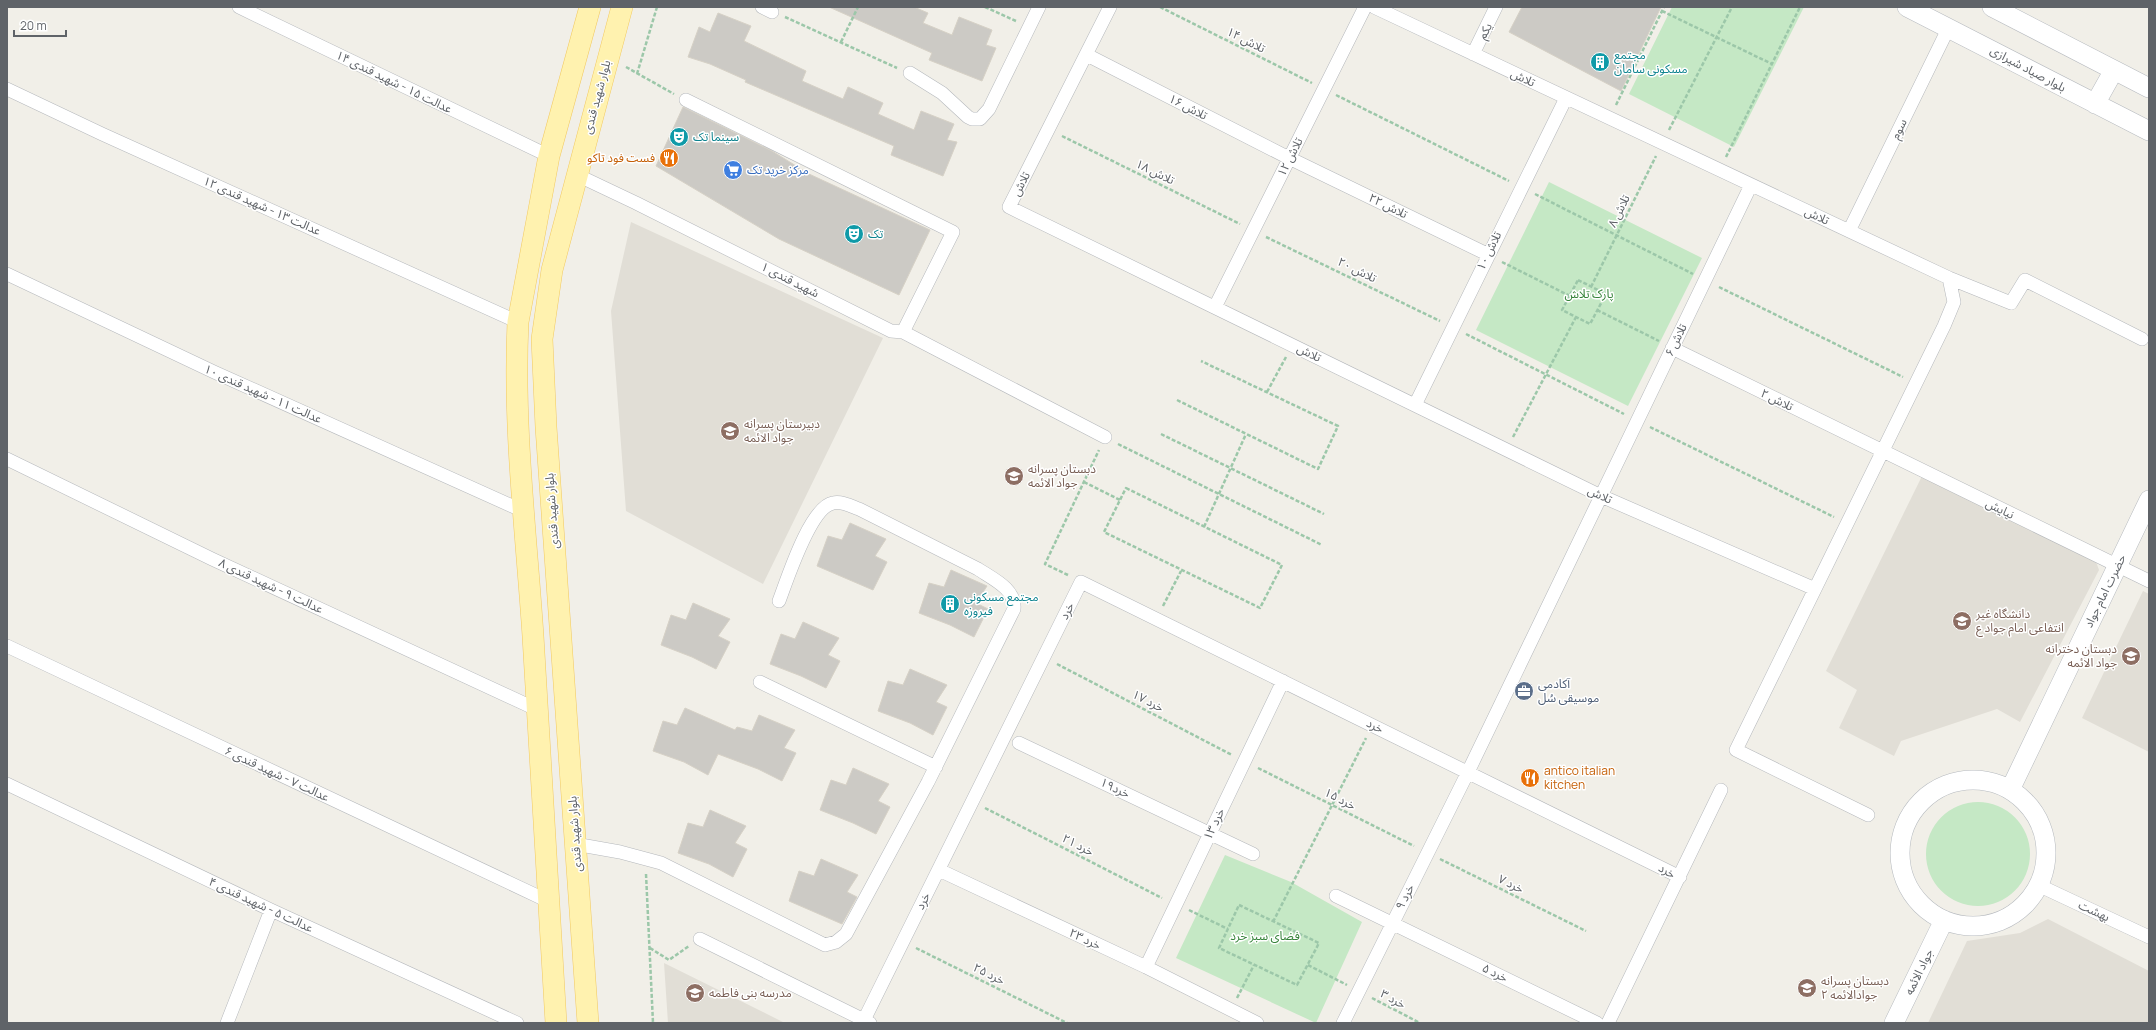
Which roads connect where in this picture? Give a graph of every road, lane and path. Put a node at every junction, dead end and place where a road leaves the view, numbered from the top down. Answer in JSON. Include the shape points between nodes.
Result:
{"nodes":[{"id":1,"x":239,"y":7,"type":"edge"},
{"id":2,"x":590,"y":7,"type":"edge"},
{"id":3,"x":622,"y":7,"type":"edge"},
{"id":4,"x":658,"y":7,"type":"edge"},
{"id":5,"x":858,"y":7,"type":"edge"},
{"id":6,"x":985,"y":7,"type":"edge"},
{"id":7,"x":1039,"y":7,"type":"edge"},
{"id":8,"x":1110,"y":7,"type":"edge"},
{"id":9,"x":1160,"y":7,"type":"edge"},
{"id":10,"x":1365,"y":7,"type":"edge"},
{"id":11,"x":1374,"y":7,"type":"edge"},
{"id":12,"x":1496,"y":7,"type":"edge"},
{"id":13,"x":1664,"y":7,"type":"edge"},
{"id":14,"x":1732,"y":7,"type":"edge"},
{"id":15,"x":1800,"y":7,"type":"edge"},
{"id":16,"x":1907,"y":7,"type":"edge"},
{"id":17,"x":1992,"y":7,"type":"edge"},
{"id":18,"x":767,"y":9,"type":"edge"},
{"id":19,"x":1662,"y":11,"type":"junction"},
{"id":20,"x":1949,"y":27,"type":"junction"},
{"id":21,"x":1029,"y":28,"type":"junction"},
{"id":22,"x":1717,"y":38,"type":"junction"},
{"id":23,"x":841,"y":42,"type":"junction"},
{"id":24,"x":1473,"y":54,"type":"junction"},
{"id":25,"x":1087,"y":55,"type":"junction"},
{"id":26,"x":608,"y":58,"type":"junction"},
{"id":27,"x":1772,"y":64,"type":"junction"},
{"id":28,"x":2114,"y":70,"type":"junction"},
{"id":29,"x":910,"y":73,"type":"joint"},
{"id":30,"x":637,"y":74,"type":"junction"},
{"id":31,"x":2149,"y":88,"type":"edge"},
{"id":32,"x":7,"y":89,"type":"edge"},
{"id":33,"x":1324,"y":89,"type":"junction"},
{"id":34,"x":1566,"y":98,"type":"junction"},
{"id":35,"x":686,"y":100,"type":"joint"},
{"id":36,"x":2095,"y":104,"type":"junction"},
{"id":37,"x":1609,"y":118,"type":"junction"},
{"id":38,"x":1049,"y":129,"type":"junction"},
{"id":39,"x":2149,"y":131,"type":"edge"},
{"id":40,"x":1662,"y":143,"type":"junction"},
{"id":41,"x":549,"y":156,"type":"junction"},
{"id":42,"x":1289,"y":158,"type":"junction"},
{"id":43,"x":1720,"y":170,"type":"junction"},
{"id":44,"x":577,"y":175,"type":"junction"},
{"id":45,"x":1751,"y":185,"type":"junction"},
{"id":46,"x":1522,"y":187,"type":"junction"},
{"id":47,"x":1253,"y":230,"type":"junction"},
{"id":48,"x":1849,"y":231,"type":"junction"},
{"id":49,"x":1616,"y":236,"type":"junction"},
{"id":50,"x":1487,"y":254,"type":"junction"},
{"id":51,"x":7,"y":274,"type":"edge"},
{"id":52,"x":1949,"y":278,"type":"junction"},
{"id":53,"x":1705,"y":280,"type":"junction"},
{"id":54,"x":1591,"y":287,"type":"junction"},
{"id":55,"x":1570,"y":296,"type":"junction"},
{"id":56,"x":1215,"y":307,"type":"junction"},
{"id":57,"x":1597,"y":310,"type":"junction"},
{"id":58,"x":1576,"y":317,"type":"junction"},
{"id":59,"x":518,"y":322,"type":"junction"},
{"id":60,"x":1453,"y":327,"type":"junction"},
{"id":61,"x":903,"y":332,"type":"junction"},
{"id":62,"x":2142,"y":338,"type":"dead end"},
{"id":63,"x":1292,"y":345,"type":"junction"},
{"id":64,"x":1672,"y":348,"type":"junction"},
{"id":65,"x":1201,"y":361,"type":"dead end"},
{"id":66,"x":1916,"y":384,"type":"junction"},
{"id":67,"x":1267,"y":392,"type":"junction"},
{"id":68,"x":1177,"y":400,"type":"dead end"},
{"id":69,"x":1415,"y":405,"type":"junction"},
{"id":70,"x":1161,"y":434,"type":"dead end"},
{"id":71,"x":1246,"y":434,"type":"junction"},
{"id":72,"x":1105,"y":437,"type":"junction"},
{"id":73,"x":1507,"y":450,"type":"junction"},
{"id":74,"x":1882,"y":452,"type":"junction"},
{"id":75,"x":7,"y":459,"type":"edge"},
{"id":76,"x":1231,"y":468,"type":"junction"},
{"id":77,"x":1084,"y":482,"type":"junction"},
{"id":78,"x":1219,"y":494,"type":"junction"},
{"id":79,"x":1601,"y":496,"type":"junction"},
{"id":80,"x":1120,"y":500,"type":"junction"},
{"id":81,"x":2149,"y":500,"type":"edge"},
{"id":82,"x":521,"y":510,"type":"junction"},
{"id":83,"x":1324,"y":514,"type":"dead end"},
{"id":84,"x":1204,"y":527,"type":"junction"},
{"id":85,"x":1322,"y":545,"type":"dead end"},
{"id":86,"x":2118,"y":566,"type":"junction"},
{"id":87,"x":1181,"y":572,"type":"dead end"},
{"id":88,"x":556,"y":575,"type":"junction"},
{"id":89,"x":527,"y":576,"type":"junction"},
{"id":90,"x":2149,"y":581,"type":"edge"},
{"id":91,"x":1081,"y":582,"type":"junction"},
{"id":92,"x":1815,"y":589,"type":"junction"},
{"id":93,"x":779,"y":601,"type":"dead end"},
{"id":94,"x":1157,"y":619,"type":"junction"},
{"id":95,"x":560,"y":623,"type":"junction"},
{"id":96,"x":533,"y":635,"type":"junction"},
{"id":97,"x":7,"y":646,"type":"edge"},
{"id":98,"x":1044,"y":658,"type":"junction"},
{"id":99,"x":1282,"y":681,"type":"junction"},
{"id":100,"x":760,"y":682,"type":"dead end"},
{"id":101,"x":536,"y":709,"type":"junction"},
{"id":102,"x":1373,"y":725,"type":"junction"},
{"id":103,"x":1019,"y":743,"type":"dead end"},
{"id":104,"x":1244,"y":761,"type":"junction"},
{"id":105,"x":936,"y":767,"type":"junction"},
{"id":106,"x":1468,"y":772,"type":"junction"},
{"id":107,"x":7,"y":784,"type":"edge"},
{"id":108,"x":1721,"y":790,"type":"dead end"},
{"id":109,"x":2010,"y":790,"type":"junction"},
{"id":110,"x":972,"y":802,"type":"junction"},
{"id":111,"x":1331,"y":804,"type":"junction"},
{"id":112,"x":1868,"y":815,"type":"dead end"},
{"id":113,"x":1210,"y":832,"type":"junction"},
{"id":114,"x":575,"y":844,"type":"junction"},
{"id":115,"x":1427,"y":853,"type":"junction"},
{"id":116,"x":1253,"y":854,"type":"dead end"},
{"id":117,"x":645,"y":858,"type":"junction"},
{"id":118,"x":938,"y":870,"type":"junction"},
{"id":119,"x":1680,"y":877,"type":"junction"},
{"id":120,"x":2038,"y":886,"type":"junction"},
{"id":121,"x":1336,"y":896,"type":"dead end"},
{"id":122,"x":548,"y":900,"type":"junction"},
{"id":123,"x":1176,"y":904,"type":"junction"},
{"id":124,"x":271,"y":910,"type":"junction"},
{"id":125,"x":1944,"y":920,"type":"junction"},
{"id":126,"x":1273,"y":922,"type":"junction"},
{"id":127,"x":1392,"y":924,"type":"junction"},
{"id":128,"x":1228,"y":929,"type":"junction"},
{"id":129,"x":1586,"y":931,"type":"dead end"},
{"id":130,"x":2149,"y":936,"type":"edge"},
{"id":131,"x":700,"y":939,"type":"joint"},
{"id":132,"x":903,"y":942,"type":"junction"},
{"id":133,"x":649,"y":948,"type":"junction"},
{"id":134,"x":1254,"y":965,"type":"junction"},
{"id":135,"x":1308,"y":965,"type":"junction"},
{"id":136,"x":1146,"y":967,"type":"junction"},
{"id":137,"x":1359,"y":991,"type":"junction"},
{"id":138,"x":1230,"y":1010,"type":"junction"},
{"id":139,"x":867,"y":1022,"type":"edge"},
{"id":140,"x":227,"y":1023,"type":"edge"},
{"id":141,"x":517,"y":1023,"type":"edge"},
{"id":142,"x":556,"y":1023,"type":"edge"},
{"id":143,"x":588,"y":1023,"type":"edge"},
{"id":144,"x":653,"y":1023,"type":"edge"},
{"id":145,"x":1067,"y":1023,"type":"edge"},
{"id":146,"x":1257,"y":1023,"type":"edge"},
{"id":147,"x":1343,"y":1023,"type":"edge"},
{"id":148,"x":1420,"y":1023,"type":"edge"},
{"id":149,"x":1597,"y":1023,"type":"edge"},
{"id":150,"x":1608,"y":1023,"type":"edge"},
{"id":151,"x":1894,"y":1023,"type":"edge"}],
"edges":[{"from":1,"to":41,"type":"street","name":"عدالت ۱۵ - شهید قندی ۱۴"},
{"from":2,"to":41,"type":"main road"},
{"from":3,"to":26,"type":"main road","name":"بلوار شهید قندی"},
{"from":4,"to":30,"type":"path"},
{"from":5,"to":23,"type":"path"},
{"from":6,"to":21,"type":"path"},
{"from":7,"to":21,"type":"street"},
{"from":8,"to":25,"type":"street","name":"تلاش"},
{"from":9,"to":33,"type":"path","name":"تلاش ۱۴"},
{"from":10,"to":33,"type":"street","name":"تلاش ۱۲"},
{"from":11,"to":24,"type":"street","name":"تلاش"},
{"from":12,"to":24,"type":"street","name":"یکم"},
{"from":13,"to":19,"type":"path"},
{"from":14,"to":22,"type":"path","name":"تلاش ۸"},
{"from":15,"to":27,"type":"path"},
{"from":16,"to":20,"type":"street","name":"بلوار صیاد شیرازی"},
{"from":17,"to":28,"type":"street"},
{"from":18,"to":23,"type":"path"},
{"from":19,"to":22,"type":"path"},
{"from":19,"to":37,"type":"path"},
{"from":20,"to":36,"type":"street","name":"بلوار صیاد شیرازی"},
{"from":20,"to":48,"type":"street","name":"سوم"},
{"from":21,"to":29,"type":"street","via":[[989,109],[980,119],[968,117],[942,93]]},
{"from":22,"to":27,"type":"path"},
{"from":22,"to":40,"type":"path","name":"تلاش ۸"},
{"from":23,"to":29,"type":"path"},
{"from":24,"to":34,"type":"street","name":"تلاش"},
{"from":25,"to":38,"type":"street","name":"تلاش"},
{"from":25,"to":42,"type":"street","name":"تلاش ۱۶"},
{"from":26,"to":30,"type":"path"},
{"from":26,"to":44,"type":"main road","name":"بلوار شهید قندی"},
{"from":27,"to":43,"type":"path"},
{"from":28,"to":31,"type":"street"},
{"from":28,"to":36,"type":"street"},
{"from":30,"to":35,"type":"path"},
{"from":32,"to":59,"type":"street","name":"عدالت ۱۳ - شهید قندی ۱۲"},
{"from":33,"to":42,"type":"street","name":"تلاش ۱۲"},
{"from":33,"to":46,"type":"path","name":"تلاش ۱۴"},
{"from":34,"to":37,"type":"street","name":"تلاش"},
{"from":34,"to":46,"type":"street","name":"تلاش ۱۰"},
{"from":35,"to":61,"type":"street","via":[[952,232]]},
{"from":36,"to":39,"type":"street","name":"بلوار صیاد شیرازی"},
{"from":37,"to":40,"type":"street","name":"تلاش"},
{"from":38,"to":47,"type":"path","name":"تلاش ۱۸"},
{"from":38,"to":56,"type":"street","name":"تلاش","via":[[1009,207]]},
{"from":40,"to":43,"type":"street","name":"تلاش"},
{"from":40,"to":49,"type":"path","name":"تلاش ۸"},
{"from":41,"to":59,"type":"main road"},
{"from":42,"to":47,"type":"street","name":"تلاش ۱۲"},
{"from":42,"to":50,"type":"street","name":"تلاش ۲۲"},
{"from":43,"to":45,"type":"street","name":"تلاش"},
{"from":44,"to":61,"type":"street","name":"شهيد قندی ۱","via":[[891,331]]},
{"from":44,"to":88,"type":"main road","name":"بلوار شهید قندی","via":[[552,270],[542,339]]},
{"from":45,"to":48,"type":"street","name":"تلاش"},
{"from":45,"to":53,"type":"street","name":"تلاش ۶"},
{"from":46,"to":49,"type":"path","name":"تلاش ۱۴"},
{"from":46,"to":50,"type":"street","name":"تلاش ۱۰"},
{"from":47,"to":56,"type":"street","name":"تلاش ۱۲"},
{"from":47,"to":60,"type":"path","name":"تلاش ۲۰"},
{"from":48,"to":52,"type":"street","name":"تلاش"},
{"from":49,"to":53,"type":"path","name":"تلاش ۱۴"},
{"from":49,"to":54,"type":"path","name":"تلاش ۸"},
{"from":50,"to":55,"type":"path"},
{"from":50,"to":60,"type":"street","name":"تلاش ۱۰"},
{"from":51,"to":82,"type":"street","name":"عدالت ۱۱ - شهید قندی ۱۰","via":[[214,372]]},
{"from":52,"to":62,"type":"street","name":"تلاش","via":[[2011,303],[2025,280]]},
{"from":52,"to":66,"type":"street","via":[[1954,302]]},
{"from":53,"to":64,"type":"street","name":"تلاش ۶"},
{"from":53,"to":66,"type":"path","name":"تلاش ۱۴"},
{"from":54,"to":55,"type":"path","via":[[1578,280]]},
{"from":54,"to":57,"type":"path","via":[[1606,294]]},
{"from":55,"to":58,"type":"path","via":[[1562,310]]},
{"from":56,"to":63,"type":"street","name":"تلاش"},
{"from":57,"to":58,"type":"path","via":[[1590,324]]},
{"from":57,"to":64,"type":"path"},
{"from":58,"to":73,"type":"path"},
{"from":59,"to":82,"type":"main road"},
{"from":60,"to":69,"type":"street","name":"تلاش ۱۰"},
{"from":61,"to":72,"type":"street","name":"شهيد قندی ۱"},
{"from":63,"to":67,"type":"path"},
{"from":63,"to":69,"type":"street","name":"تلاش"},
{"from":64,"to":74,"type":"street","name":"تلاش ۲"},
{"from":64,"to":79,"type":"street","name":"تلاش ۶"},
{"from":65,"to":67,"type":"path"},
{"from":66,"to":74,"type":"street"},
{"from":67,"to":71,"type":"path","via":[[1338,426],[1318,469]]},
{"from":68,"to":71,"type":"path"},
{"from":69,"to":73,"type":"street","name":"تلاش"},
{"from":70,"to":76,"type":"path"},
{"from":71,"to":76,"type":"path"},
{"from":72,"to":77,"type":"path"},
{"from":72,"to":78,"type":"path"},
{"from":73,"to":79,"type":"street","name":"تلاش"},
{"from":74,"to":86,"type":"street","name":"نیایش"},
{"from":74,"to":92,"type":"street"},
{"from":75,"to":101,"type":"street","name":"عدالت ۹ - شهید قندی ۸","via":[[212,559]]},
{"from":76,"to":78,"type":"path"},
{"from":76,"to":83,"type":"path"},
{"from":77,"to":80,"type":"path"},
{"from":77,"to":91,"type":"path","via":[[1045,564]]},
{"from":78,"to":84,"type":"path"},
{"from":78,"to":85,"type":"path"},
{"from":79,"to":92,"type":"street","name":"تلاش"},
{"from":79,"to":106,"type":"street"},
{"from":80,"to":84,"type":"path","via":[[1126,488]]},
{"from":80,"to":84,"type":"path","via":[[1104,532],[1260,608],[1282,565]]},
{"from":81,"to":86,"type":"street","name":"حضرت امام جواد"},
{"from":82,"to":89,"type":"main road"},
{"from":86,"to":90,"type":"street","name":"نیایش"},
{"from":86,"to":109,"type":"street","name":"حضرت امام جواد"},
{"from":87,"to":94,"type":"path"},
{"from":88,"to":89,"type":"main road","via":[[546,586],[538,586]]},
{"from":88,"to":95,"type":"main road","name":"بلوار شهید قندی"},
{"from":89,"to":96,"type":"main road"},
{"from":91,"to":94,"type":"street","name":"خرد"},
{"from":91,"to":98,"type":"street","name":"خرد"},
{"from":92,"to":112,"type":"street","via":[[1736,750]]},
{"from":93,"to":105,"type":"street","via":[[809,527],[817,514],[832,503],[842,503],[859,509],[978,569],[1013,595],[1014,609]]},
{"from":94,"to":99,"type":"street","name":"خرد"},
{"from":95,"to":96,"type":"main road","via":[[546,618],[538,621]]},
{"from":95,"to":114,"type":"main road","name":"بلوار شهید قندی"},
{"from":96,"to":101,"type":"main road"},
{"from":97,"to":122,"type":"street","name":"عدالت ۷ - شهید قندی ۶"},
{"from":98,"to":104,"type":"path","name":"خرد ۱۷"},
{"from":98,"to":110,"type":"street","name":"خرد"},
{"from":99,"to":102,"type":"street","name":"خرد"},
{"from":99,"to":104,"type":"street","name":"خرد ۱۳"},
{"from":100,"to":105,"type":"street"},
{"from":101,"to":122,"type":"main road"},
{"from":102,"to":106,"type":"street","name":"خرد"},
{"from":102,"to":111,"type":"path"},
{"from":103,"to":113,"type":"street","name":"خرد۱۹"},
{"from":104,"to":111,"type":"path","name":"خرد ۱۵"},
{"from":104,"to":113,"type":"street","name":"خرد ۱۳"},
{"from":105,"to":117,"type":"street","via":[[855,920],[846,934],[836,942],[825,945],[802,935]]},
{"from":106,"to":115,"type":"street","name":"خرد ۹"},
{"from":106,"to":119,"type":"street","name":"خرد"},
{"from":107,"to":124,"type":"street","name":"عدالت ۵ - شهید قندی ۴"},
{"from":108,"to":119,"type":"street"},
{"from":109,"to":120,"type":"street","via":[[2027,804],[2039,822],[2045,843],[2045,865]]},
{"from":109,"to":125,"type":"street","via":[[1990,782],[1968,780],[1947,784],[1928,795],[1913,810],[1903,830],[1900,844],[1902,872],[1911,892],[1925,909]]},
{"from":110,"to":118,"type":"street","name":"خرد"},
{"from":110,"to":123,"type":"path","name":"خرد ۲۱"},
{"from":111,"to":115,"type":"path","name":"خرد ۱۵"},
{"from":111,"to":126,"type":"path"},
{"from":113,"to":116,"type":"street","name":"خرد۱۹"},
{"from":113,"to":123,"type":"street","name":"خرد ۱۳"},
{"from":114,"to":117,"type":"street"},
{"from":114,"to":143,"type":"main road","name":"بلوار شهید قندی"},
{"from":115,"to":127,"type":"street","name":"خرد ۹"},
{"from":115,"to":129,"type":"path","name":"خرد ۷"},
{"from":117,"to":133,"type":"path"},
{"from":118,"to":132,"type":"street","name":"خرد"},
{"from":118,"to":136,"type":"street","name":"خرد ۲۳"},
{"from":119,"to":150,"type":"street","name":"خرد"},
{"from":120,"to":125,"type":"street","via":[[2026,904],[2008,917],[1988,925],[1965,926]]},
{"from":120,"to":130,"type":"street","name":"بهشت"},
{"from":121,"to":127,"type":"street","name":"خرد ۵"},
{"from":122,"to":142,"type":"main road"},
{"from":123,"to":128,"type":"path","name":"خرد ۲۱"},
{"from":123,"to":136,"type":"street","name":"خرد ۱۳"},
{"from":124,"to":140,"type":"street"},
{"from":124,"to":141,"type":"street","name":"عدالت ۵ - شهید قندی ۴"},
{"from":125,"to":151,"type":"street","name":"جواد الائمه"},
{"from":126,"to":128,"type":"path","via":[[1239,905]]},
{"from":126,"to":135,"type":"path","via":[[1319,944]]},
{"from":127,"to":137,"type":"street","name":"خرد ۹"},
{"from":127,"to":149,"type":"street","name":"خرد ۵"},
{"from":128,"to":134,"type":"path","via":[[1219,948]]},
{"from":131,"to":133,"type":"path","via":[[669,960]]},
{"from":131,"to":139,"type":"street"},
{"from":132,"to":139,"type":"street","name":"خرد"},
{"from":132,"to":145,"type":"path","name":"خرد ۲۵"},
{"from":133,"to":144,"type":"path"},
{"from":134,"to":135,"type":"path","via":[[1297,985]]},
{"from":134,"to":138,"type":"path"},
{"from":135,"to":137,"type":"path","name":"خرد ۳"},
{"from":136,"to":138,"type":"street","name":"خرد ۲۳"},
{"from":137,"to":147,"type":"street","name":"خرد ۹"},
{"from":137,"to":148,"type":"path","name":"خرد ۳"},
{"from":138,"to":146,"type":"street","name":"خرد ۲۳"}]}
